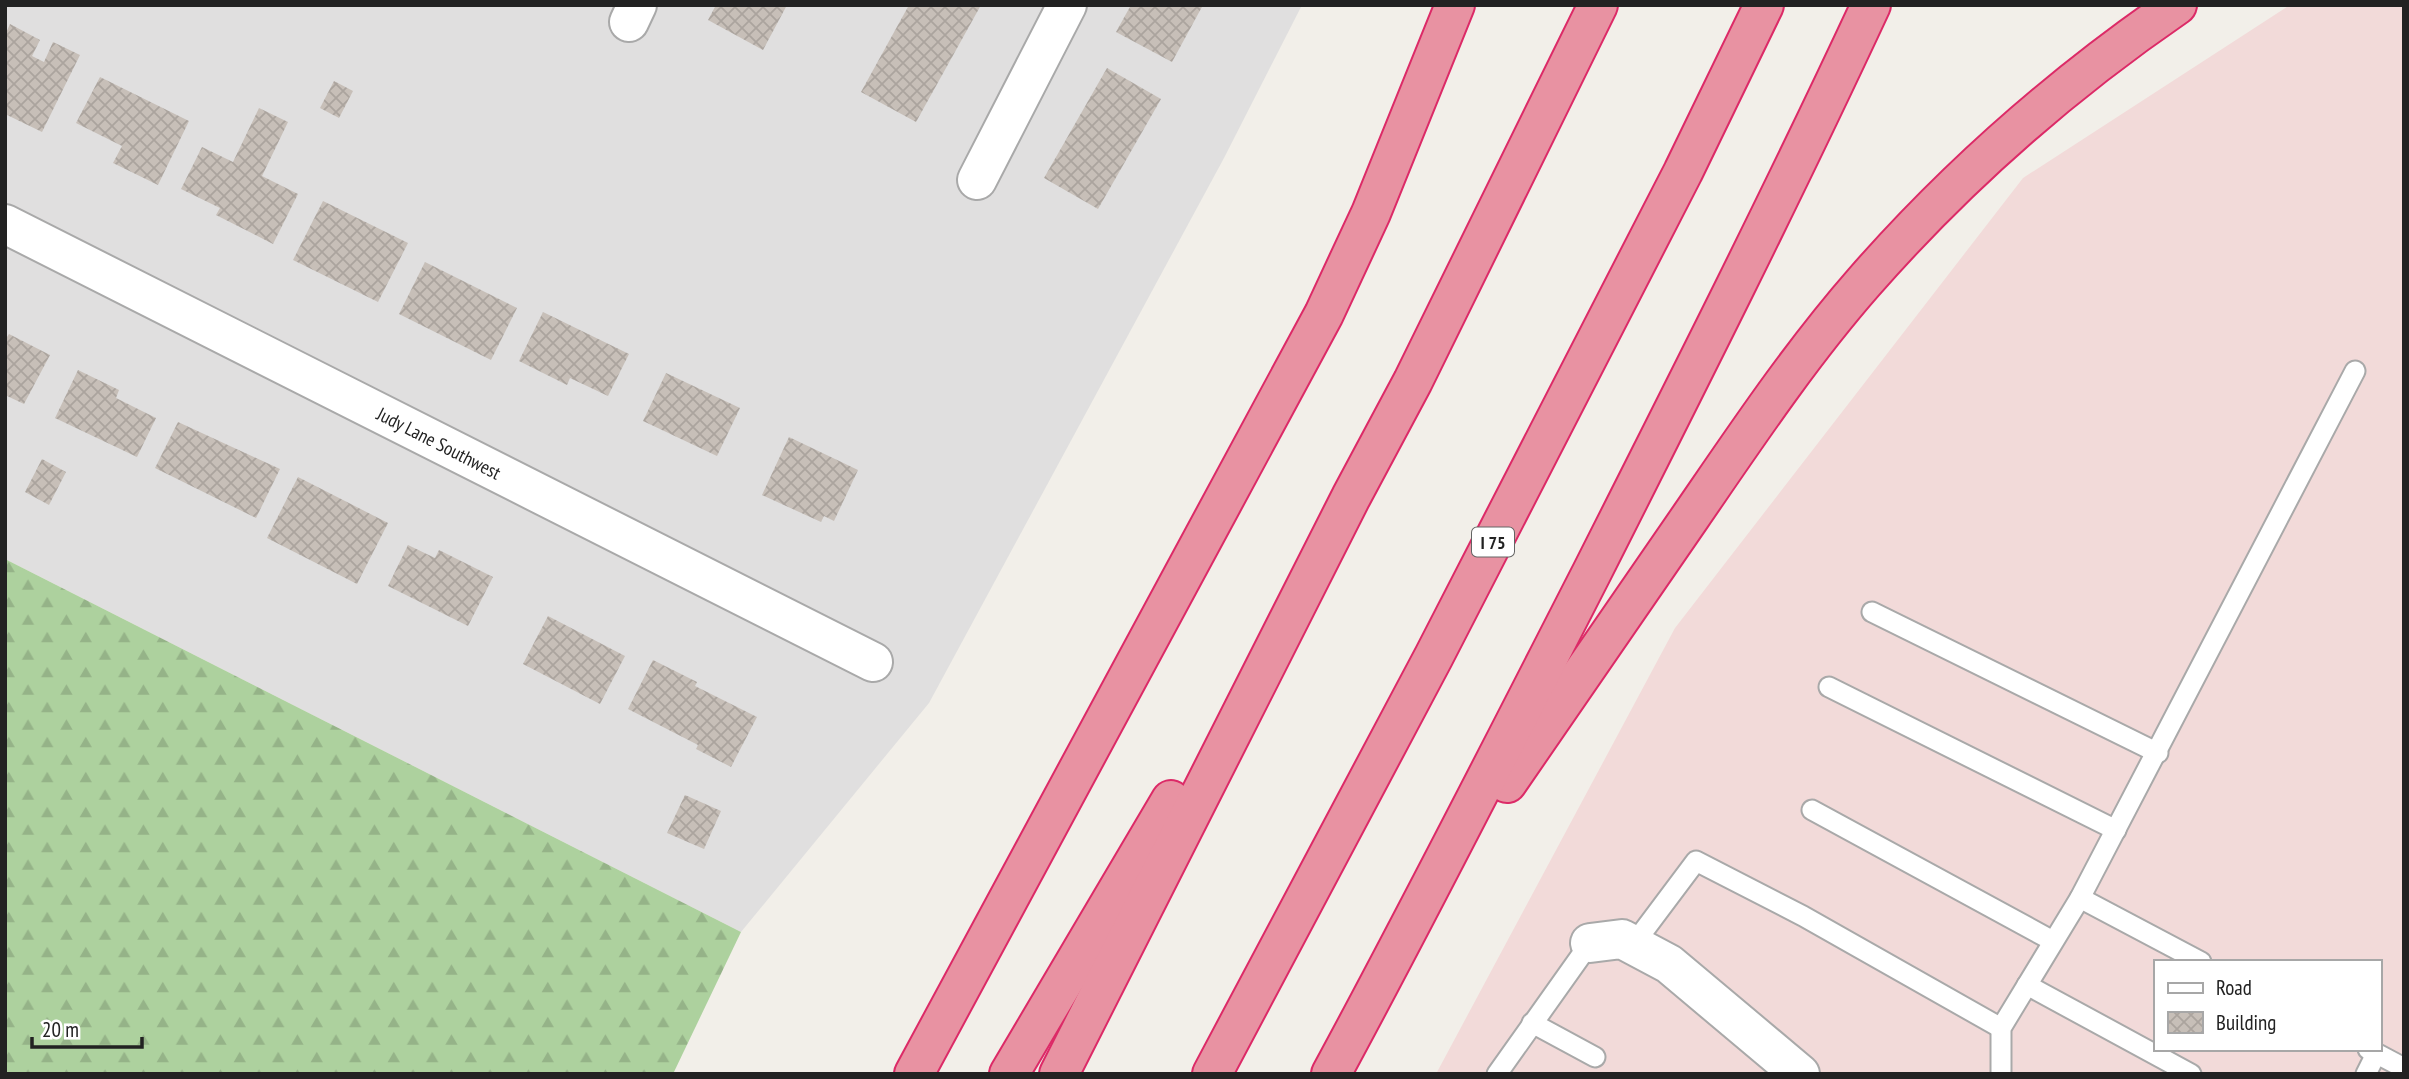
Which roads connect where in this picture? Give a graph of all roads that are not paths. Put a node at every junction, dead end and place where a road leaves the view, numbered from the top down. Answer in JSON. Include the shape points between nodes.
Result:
{"nodes":[{"id":1,"x":1067,"y":5,"type":"edge"},
{"id":2,"x":1455,"y":5,"type":"edge"},
{"id":3,"x":1598,"y":5,"type":"edge"},
{"id":4,"x":1764,"y":5,"type":"edge"},
{"id":5,"x":1871,"y":5,"type":"edge"},
{"id":6,"x":2177,"y":5,"type":"edge"},
{"id":7,"x":977,"y":180,"type":"dead end"},
{"id":8,"x":5,"y":223,"type":"edge"},
{"id":9,"x":2355,"y":370,"type":"dead end"},
{"id":10,"x":1351,"y":497,"type":"junction"},
{"id":11,"x":1872,"y":612,"type":"dead end"},
{"id":12,"x":873,"y":662,"type":"dead end"},
{"id":13,"x":1829,"y":687,"type":"dead end"},
{"id":14,"x":2158,"y":752,"type":"junction"},
{"id":15,"x":1812,"y":810,"type":"dead end"},
{"id":16,"x":2116,"y":830,"type":"junction"},
{"id":17,"x":2080,"y":898,"type":"junction"},
{"id":18,"x":1420,"y":908,"type":"junction"},
{"id":19,"x":2053,"y":941,"type":"junction"},
{"id":20,"x":1590,"y":943,"type":"joint"},
{"id":21,"x":1633,"y":945,"type":"junction"},
{"id":22,"x":2197,"y":960,"type":"edge"},
{"id":23,"x":2027,"y":985,"type":"junction"},
{"id":24,"x":1532,"y":1023,"type":"junction"},
{"id":25,"x":2001,"y":1028,"type":"junction"},
{"id":26,"x":2372,"y":1051,"type":"edge"},
{"id":27,"x":1595,"y":1057,"type":"dead end"},
{"id":28,"x":2404,"y":1068,"type":"edge"},
{"id":29,"x":914,"y":1074,"type":"edge"},
{"id":30,"x":1009,"y":1074,"type":"edge"},
{"id":31,"x":1059,"y":1074,"type":"edge"},
{"id":32,"x":1212,"y":1074,"type":"edge"},
{"id":33,"x":1331,"y":1074,"type":"edge"},
{"id":34,"x":1497,"y":1074,"type":"edge"},
{"id":35,"x":1800,"y":1074,"type":"edge"},
{"id":36,"x":2001,"y":1074,"type":"edge"},
{"id":37,"x":2191,"y":1074,"type":"edge"},
{"id":38,"x":2366,"y":1074,"type":"edge"}],
"edges":[{"from":1,"to":7,"type":"street"},
{"from":2,"to":29,"type":"highway","via":[[1324,314]]},
{"from":3,"to":10,"type":"highway"},
{"from":4,"to":32,"type":"highway","number":"I 75","via":[[1684,172],[1447,631]]},
{"from":5,"to":18,"type":"highway","via":[[1710,338]]},
{"from":6,"to":18,"type":"highway","via":[[2040,107],[1864,282],[1770,400]]},
{"from":8,"to":12,"type":"street","name":"Judy Lane Southwest"},
{"from":9,"to":14,"type":"lane"},
{"from":10,"to":30,"type":"highway"},
{"from":10,"to":31,"type":"highway"},
{"from":11,"to":14,"type":"lane"},
{"from":13,"to":16,"type":"lane"},
{"from":14,"to":16,"type":"lane"},
{"from":15,"to":19,"type":"lane"},
{"from":16,"to":17,"type":"lane"},
{"from":17,"to":19,"type":"lane"},
{"from":17,"to":22,"type":"lane"},
{"from":18,"to":33,"type":"highway"},
{"from":19,"to":23,"type":"lane"},
{"from":20,"to":21,"type":"street","via":[[1622,939]]},
{"from":20,"to":24,"type":"lane"},
{"from":21,"to":25,"type":"lane","via":[[1696,861]]},
{"from":21,"to":35,"type":"street","via":[[1669,964]]},
{"from":23,"to":25,"type":"lane"},
{"from":23,"to":37,"type":"lane"},
{"from":24,"to":27,"type":"lane"},
{"from":24,"to":34,"type":"lane"},
{"from":25,"to":36,"type":"lane"},
{"from":26,"to":28,"type":"lane"},
{"from":26,"to":38,"type":"lane"}]}
